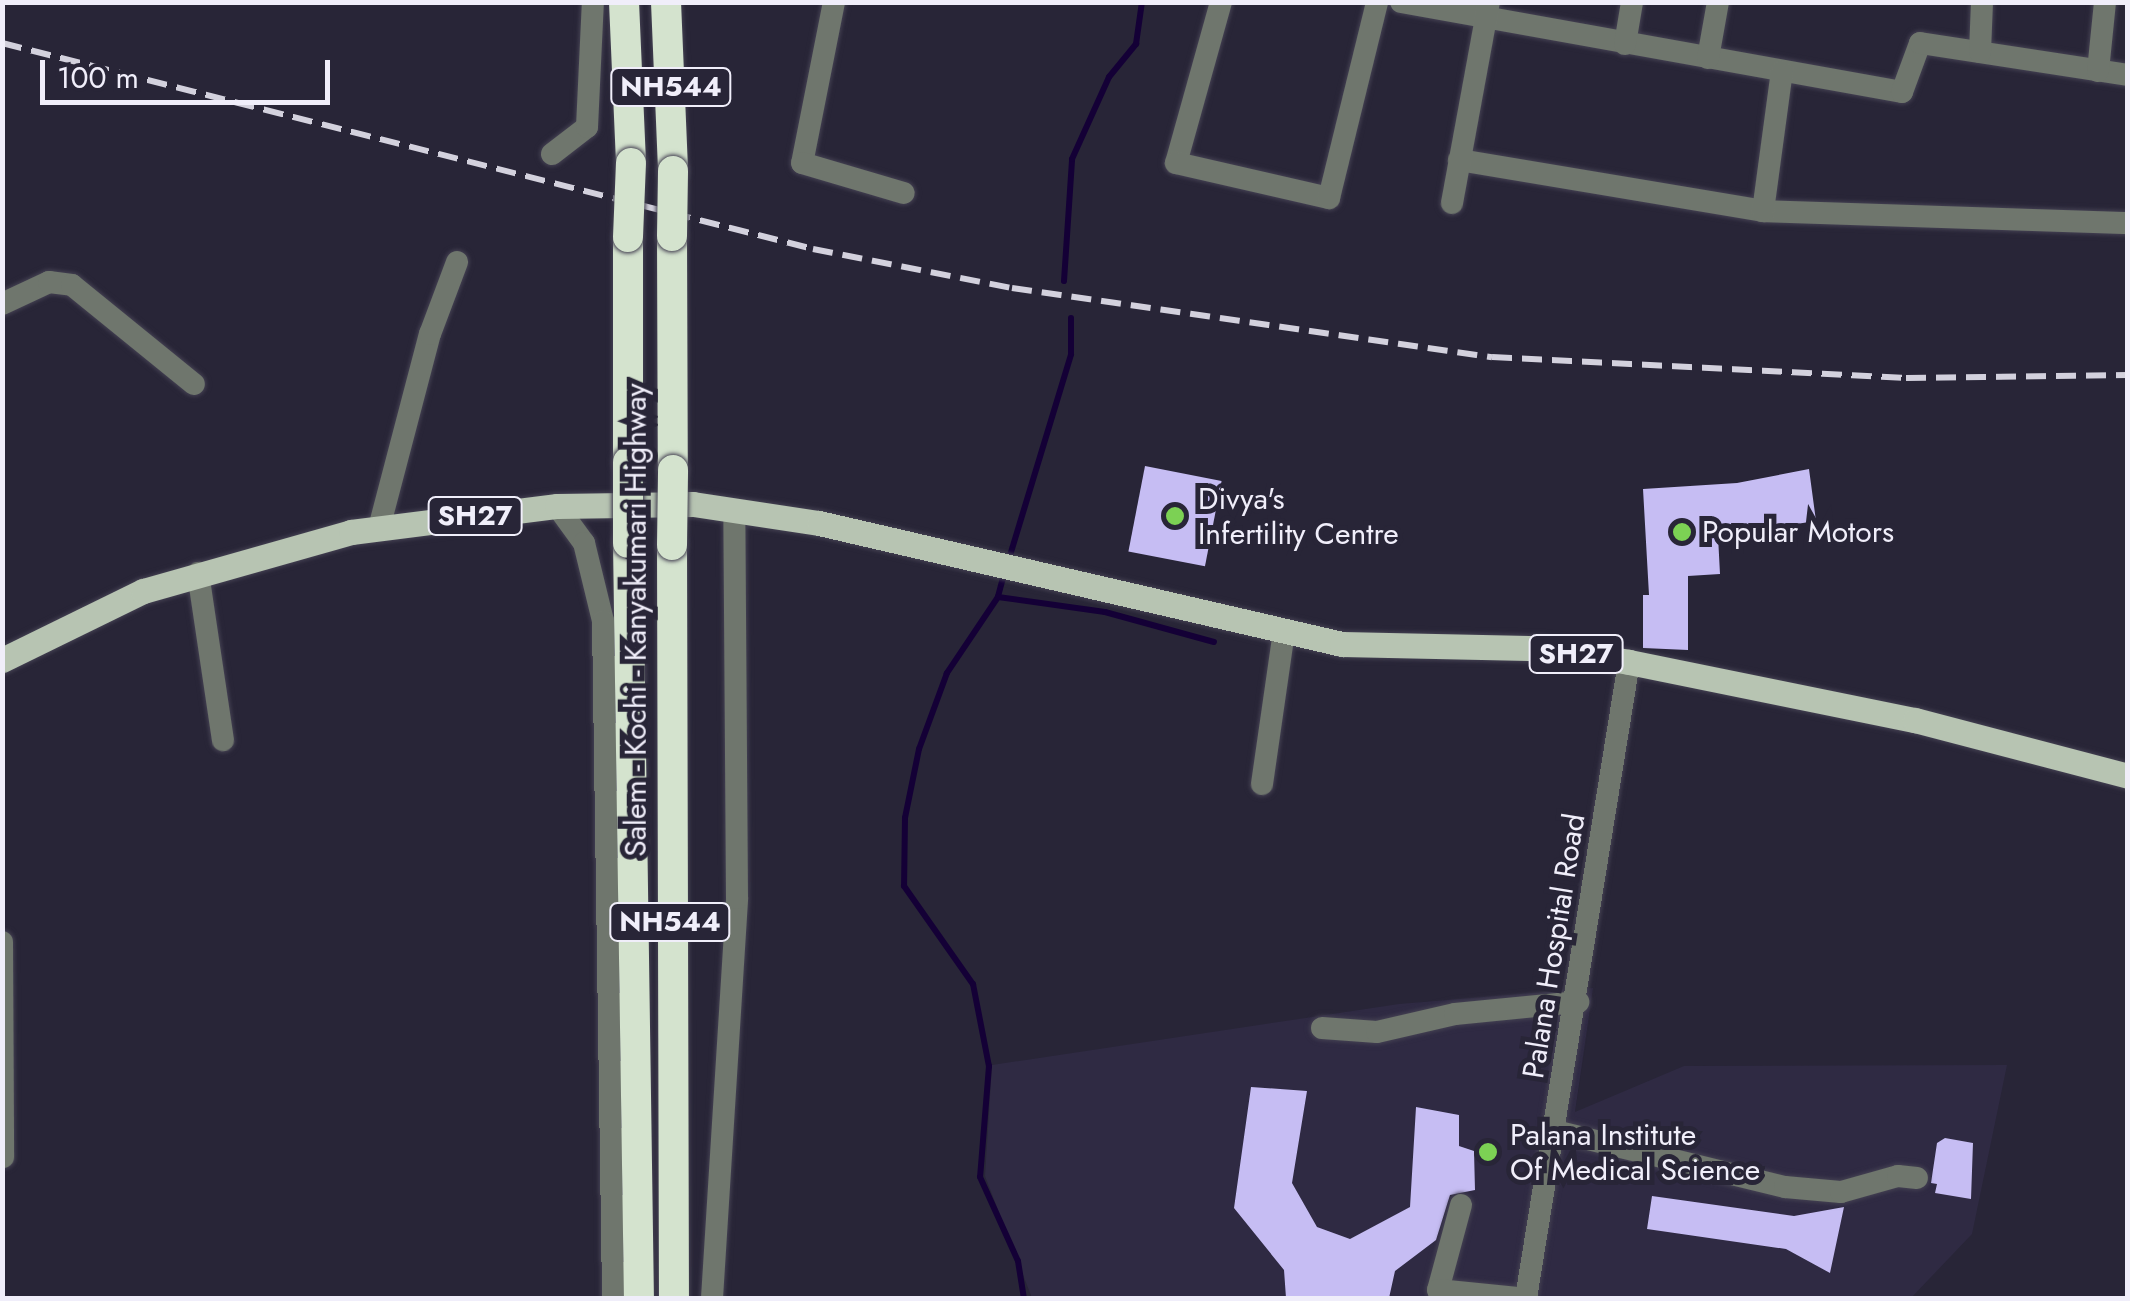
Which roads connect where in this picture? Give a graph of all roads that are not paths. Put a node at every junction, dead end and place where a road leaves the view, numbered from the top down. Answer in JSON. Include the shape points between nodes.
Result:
{"nodes":[{"id":1,"x":593,"y":2,"type":"edge"},
{"id":2,"x":624,"y":2,"type":"edge"},
{"id":3,"x":666,"y":2,"type":"edge"},
{"id":4,"x":834,"y":2,"type":"edge"},
{"id":5,"x":1221,"y":2,"type":"edge"},
{"id":6,"x":1377,"y":2,"type":"edge"},
{"id":7,"x":1401,"y":2,"type":"edge"},
{"id":8,"x":1632,"y":2,"type":"edge"},
{"id":9,"x":1718,"y":2,"type":"edge"},
{"id":10,"x":1982,"y":2,"type":"edge"},
{"id":11,"x":2105,"y":2,"type":"edge"},
{"id":12,"x":1487,"y":11,"type":"edge"},
{"id":13,"x":1625,"y":44,"type":"junction"},
{"id":14,"x":1980,"y":52,"type":"junction"},
{"id":15,"x":1708,"y":58,"type":"junction"},
{"id":16,"x":1782,"y":70,"type":"junction"},
{"id":17,"x":2098,"y":71,"type":"junction"},
{"id":18,"x":2128,"y":76,"type":"edge"},
{"id":19,"x":552,"y":154,"type":"dead end"},
{"id":20,"x":1460,"y":160,"type":"junction"},
{"id":21,"x":904,"y":192,"type":"dead end"},
{"id":22,"x":1452,"y":203,"type":"dead end"},
{"id":23,"x":1763,"y":211,"type":"junction"},
{"id":24,"x":2128,"y":223,"type":"edge"},
{"id":25,"x":457,"y":262,"type":"dead end"},
{"id":26,"x":2,"y":283,"type":"edge"},
{"id":27,"x":29,"y":295,"type":"junction"},
{"id":28,"x":2,"y":304,"type":"edge"},
{"id":29,"x":194,"y":384,"type":"dead end"},
{"id":30,"x":558,"y":506,"type":"junction"},
{"id":31,"x":734,"y":510,"type":"junction"},
{"id":32,"x":379,"y":528,"type":"junction"},
{"id":33,"x":198,"y":574,"type":"junction"},
{"id":34,"x":1284,"y":632,"type":"junction"},
{"id":35,"x":2,"y":660,"type":"edge"},
{"id":36,"x":1629,"y":662,"type":"junction"},
{"id":37,"x":224,"y":740,"type":"dead end"},
{"id":38,"x":2128,"y":776,"type":"edge"},
{"id":39,"x":1262,"y":784,"type":"dead end"},
{"id":40,"x":2,"y":942,"type":"edge"},
{"id":41,"x":1578,"y":1002,"type":"junction"},
{"id":42,"x":1322,"y":1028,"type":"dead end"},
{"id":43,"x":1555,"y":1131,"type":"junction"},
{"id":44,"x":3,"y":1157,"type":"edge"},
{"id":45,"x":1917,"y":1178,"type":"dead end"},
{"id":46,"x":1461,"y":1206,"type":"dead end"},
{"id":47,"x":613,"y":1298,"type":"edge"},
{"id":48,"x":639,"y":1298,"type":"edge"},
{"id":49,"x":674,"y":1298,"type":"edge"},
{"id":50,"x":712,"y":1298,"type":"edge"},
{"id":51,"x":1522,"y":1298,"type":"edge"}],
"edges":[{"from":1,"to":19,"type":"street","via":[[588,127]]},
{"from":2,"to":48,"type":"highway","name":"Salem - Kochi - Kanyakumari Highway","number":"NH544","bridge":true},
{"from":3,"to":49,"type":"highway","name":"Salem - Kochi - Kanyakumari Highway","number":"NH544","bridge":true,"via":[[673,171]]},
{"from":4,"to":21,"type":"street","via":[[802,162]]},
{"from":5,"to":6,"type":"street","via":[[1176,163],[1329,198]]},
{"from":7,"to":12,"type":"street"},
{"from":8,"to":13,"type":"street"},
{"from":9,"to":15,"type":"street"},
{"from":10,"to":14,"type":"street"},
{"from":11,"to":17,"type":"street"},
{"from":12,"to":13,"type":"street"},
{"from":12,"to":20,"type":"street"},
{"from":13,"to":15,"type":"street"},
{"from":14,"to":16,"type":"street","via":[[1920,42],[1902,92]]},
{"from":14,"to":17,"type":"street"},
{"from":15,"to":16,"type":"street"},
{"from":16,"to":23,"type":"street"},
{"from":17,"to":18,"type":"street"},
{"from":20,"to":22,"type":"street"},
{"from":20,"to":23,"type":"street"},
{"from":23,"to":24,"type":"street"},
{"from":25,"to":32,"type":"street","via":[[430,334]]},
{"from":26,"to":27,"type":"street"},
{"from":27,"to":28,"type":"street"},
{"from":27,"to":29,"type":"street","via":[[49,282],[72,286]]},
{"from":30,"to":31,"type":"main road","number":"SH27","via":[[693,504]]},
{"from":30,"to":32,"type":"main road","number":"SH27"},
{"from":30,"to":47,"type":"street","via":[[584,544],[604,620]]},
{"from":31,"to":34,"type":"main road","number":"SH27","via":[[819,523]]},
{"from":31,"to":50,"type":"street","via":[[737,898]]},
{"from":32,"to":33,"type":"main road","number":"SH27"},
{"from":33,"to":35,"type":"main road","number":"SH27","via":[[143,591]]},
{"from":33,"to":37,"type":"street"},
{"from":34,"to":36,"type":"main road","number":"SH27","via":[[1342,644],[1540,648]]},
{"from":34,"to":39,"type":"street"},
{"from":36,"to":38,"type":"main road","number":"SH27","via":[[1915,720]]},
{"from":36,"to":41,"type":"street","name":"Palana Hospital Road"},
{"from":40,"to":44,"type":"street"},
{"from":41,"to":42,"type":"street","via":[[1455,1014],[1377,1032]]},
{"from":41,"to":43,"type":"street","name":"Palana Hospital Road"},
{"from":43,"to":45,"type":"street","via":[[1785,1188],[1841,1192],[1898,1176]]},
{"from":43,"to":51,"type":"street","name":"Palana Hospital Road"},
{"from":46,"to":51,"type":"street","via":[[1438,1290]]}]}
